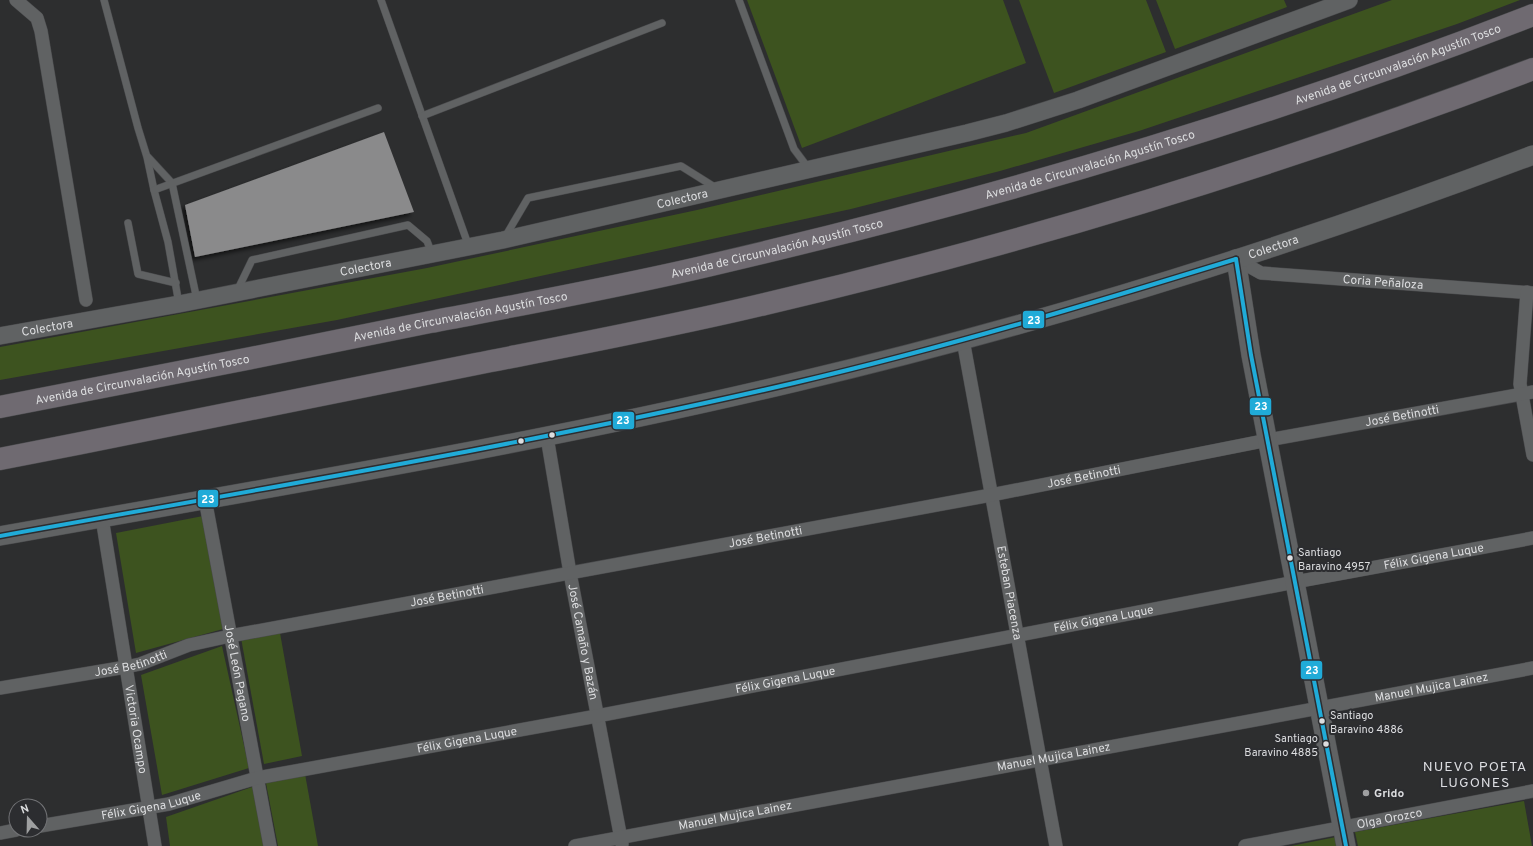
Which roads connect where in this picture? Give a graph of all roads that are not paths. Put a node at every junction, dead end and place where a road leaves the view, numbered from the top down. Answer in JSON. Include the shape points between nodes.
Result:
{"nodes":[{"id":1,"x":16,"y":0,"type":"edge"},
{"id":2,"x":104,"y":0,"type":"edge"},
{"id":3,"x":381,"y":0,"type":"edge"},
{"id":4,"x":739,"y":0,"type":"edge"},
{"id":5,"x":1349,"y":0,"type":"edge"},
{"id":6,"x":1533,"y":15,"type":"edge"},
{"id":7,"x":662,"y":23,"type":"dead end"},
{"id":8,"x":1533,"y":69,"type":"edge"},
{"id":9,"x":378,"y":108,"type":"dead end"},
{"id":10,"x":422,"y":116,"type":"junction"},
{"id":11,"x":1533,"y":155,"type":"edge"},
{"id":12,"x":147,"y":157,"type":"junction"},
{"id":13,"x":809,"y":169,"type":"junction"},
{"id":14,"x":172,"y":183,"type":"junction"},
{"id":15,"x":154,"y":190,"type":"junction"},
{"id":16,"x":720,"y":190,"type":"junction"},
{"id":17,"x":128,"y":223,"type":"dead end"},
{"id":18,"x":504,"y":240,"type":"junction"},
{"id":19,"x":469,"y":247,"type":"junction"},
{"id":20,"x":432,"y":254,"type":"junction"},
{"id":21,"x":1236,"y":259,"type":"junction"},
{"id":22,"x":176,"y":283,"type":"junction"},
{"id":23,"x":236,"y":292,"type":"junction"},
{"id":24,"x":1530,"y":293,"type":"edge"},
{"id":25,"x":86,"y":300,"type":"dead end"},
{"id":26,"x":198,"y":300,"type":"junction"},
{"id":27,"x":179,"y":304,"type":"junction"},
{"id":28,"x":0,"y":336,"type":"edge"},
{"id":29,"x":963,"y":340,"type":"junction"},
{"id":30,"x":1528,"y":393,"type":"edge"},
{"id":31,"x":0,"y":407,"type":"edge"},
{"id":32,"x":548,"y":437,"type":"junction"},
{"id":33,"x":1268,"y":440,"type":"junction"},
{"id":34,"x":1533,"y":455,"type":"edge"},
{"id":35,"x":0,"y":459,"type":"edge"},
{"id":36,"x":991,"y":495,"type":"junction"},
{"id":37,"x":205,"y":499,"type":"junction"},
{"id":38,"x":102,"y":518,"type":"junction"},
{"id":39,"x":0,"y":536,"type":"edge"},
{"id":40,"x":1533,"y":538,"type":"edge"},
{"id":41,"x":570,"y":573,"type":"junction"},
{"id":42,"x":1295,"y":582,"type":"junction"},
{"id":43,"x":1017,"y":635,"type":"junction"},
{"id":44,"x":230,"y":636,"type":"junction"},
{"id":45,"x":126,"y":667,"type":"junction"},
{"id":46,"x":1533,"y":668,"type":"edge"},
{"id":47,"x":0,"y":688,"type":"edge"},
{"id":48,"x":1320,"y":709,"type":"junction"},
{"id":49,"x":597,"y":716,"type":"junction"},
{"id":50,"x":1039,"y":759,"type":"junction"},
{"id":51,"x":256,"y":778,"type":"junction"},
{"id":52,"x":1533,"y":791,"type":"edge"},
{"id":53,"x":149,"y":808,"type":"junction"},
{"id":54,"x":48,"y":825,"type":"edge"},
{"id":55,"x":1342,"y":827,"type":"junction"},
{"id":56,"x":622,"y":842,"type":"edge"},
{"id":57,"x":155,"y":846,"type":"edge"},
{"id":58,"x":270,"y":846,"type":"edge"},
{"id":59,"x":575,"y":846,"type":"edge"},
{"id":60,"x":1056,"y":846,"type":"edge"},
{"id":61,"x":1245,"y":846,"type":"edge"},
{"id":62,"x":1346,"y":846,"type":"edge"}],
"edges":[{"from":1,"to":25,"type":"street","via":[[37,18],[41,31]]},
{"from":2,"to":12,"type":"lane"},
{"from":3,"to":10,"type":"lane"},
{"from":4,"to":13,"type":"lane","via":[[794,149]]},
{"from":5,"to":13,"type":"street","name":"Colectora","via":[[1043,112],[967,133]]},
{"from":6,"to":31,"type":"highway","name":"Avenida de Circunvalación Agustín Tosco","via":[[1379,72],[1196,133],[876,224],[640,280]]},
{"from":7,"to":10,"type":"lane"},
{"from":8,"to":35,"type":"highway","via":[[1354,134],[1223,177],[1035,234],[833,288],[624,335]]},
{"from":9,"to":14,"type":"lane"},
{"from":10,"to":19,"type":"lane"},
{"from":11,"to":21,"type":"main road","name":"Colectora","via":[[1374,214]]},
{"from":12,"to":14,"type":"lane"},
{"from":12,"to":15,"type":"lane"},
{"from":13,"to":16,"type":"street","name":"Colectora"},
{"from":14,"to":15,"type":"lane"},
{"from":14,"to":26,"type":"lane"},
{"from":15,"to":22,"type":"lane"},
{"from":16,"to":18,"type":"street","name":"Colectora"},
{"from":16,"to":18,"type":"lane","via":[[680,166],[528,198]]},
{"from":17,"to":22,"type":"lane","via":[[138,274]]},
{"from":18,"to":19,"type":"street","name":"Colectora"},
{"from":19,"to":20,"type":"street","name":"Colectora"},
{"from":20,"to":23,"type":"street","name":"Colectora"},
{"from":20,"to":23,"type":"lane","via":[[427,241],[408,225],[252,260]]},
{"from":21,"to":24,"type":"street","name":"Coria Peñaloza","via":[[1261,273]]},
{"from":21,"to":29,"type":"main road","name":"Colectora"},
{"from":21,"to":33,"type":"main road"},
{"from":22,"to":27,"type":"lane"},
{"from":23,"to":26,"type":"street","name":"Colectora"},
{"from":24,"to":30,"type":"street","via":[[1520,373]]},
{"from":26,"to":27,"type":"street","name":"Colectora"},
{"from":27,"to":28,"type":"street","name":"Colectora"},
{"from":29,"to":32,"type":"main road","name":"Colectora","via":[[797,382]]},
{"from":29,"to":36,"type":"street","name":"Esteban Piacenza"},
{"from":30,"to":33,"type":"street","name":"José Betinotti"},
{"from":30,"to":34,"type":"street"},
{"from":32,"to":37,"type":"main road","name":"Colectora"},
{"from":32,"to":41,"type":"street","name":"José Camaño y Bazán"},
{"from":33,"to":36,"type":"street","name":"José Betinotti"},
{"from":33,"to":42,"type":"main road"},
{"from":36,"to":41,"type":"street","name":"José Betinotti"},
{"from":36,"to":43,"type":"street","name":"Esteban Piacenza"},
{"from":37,"to":38,"type":"main road","name":"Colectora"},
{"from":37,"to":44,"type":"street","name":"José León Pagano"},
{"from":38,"to":39,"type":"main road","name":"Colectora"},
{"from":38,"to":45,"type":"street","name":"Victoria Ocampo"},
{"from":40,"to":42,"type":"street","name":"Félix Gigena Luque"},
{"from":41,"to":44,"type":"street","name":"José Betinotti"},
{"from":41,"to":49,"type":"street","name":"José Camaño y Bazán"},
{"from":42,"to":43,"type":"street","name":"Félix Gigena Luque"},
{"from":42,"to":48,"type":"main road"},
{"from":43,"to":49,"type":"street","name":"Félix Gigena Luque"},
{"from":43,"to":50,"type":"street","name":"Esteban Piacenza"},
{"from":44,"to":45,"type":"street","name":"José Betinotti","via":[[189,645]]},
{"from":44,"to":51,"type":"street","name":"José León Pagano"},
{"from":45,"to":47,"type":"street","name":"José Betinotti"},
{"from":45,"to":53,"type":"street","name":"Victoria Ocampo"},
{"from":46,"to":48,"type":"street","name":"Manuel Mujica Lainez"},
{"from":48,"to":50,"type":"street","name":"Manuel Mujica Lainez"},
{"from":48,"to":55,"type":"main road"},
{"from":49,"to":51,"type":"street","name":"Félix Gigena Luque"},
{"from":49,"to":56,"type":"street","name":"José Camaño y Bazán"},
{"from":50,"to":56,"type":"street","name":"Manuel Mujica Lainez"},
{"from":50,"to":60,"type":"street","name":"Esteban Piacenza"},
{"from":51,"to":53,"type":"street","name":"Félix Gigena Luque"},
{"from":51,"to":58,"type":"street","name":"José León Pagano"},
{"from":52,"to":55,"type":"street","name":"Olga Orozco"},
{"from":53,"to":54,"type":"street","name":"Félix Gigena Luque"},
{"from":53,"to":57,"type":"street","name":"Victoria Ocampo"},
{"from":55,"to":61,"type":"street","name":"Olga Orozco"},
{"from":55,"to":62,"type":"main road"},
{"from":56,"to":59,"type":"street","name":"Manuel Mujica Lainez"}]}
